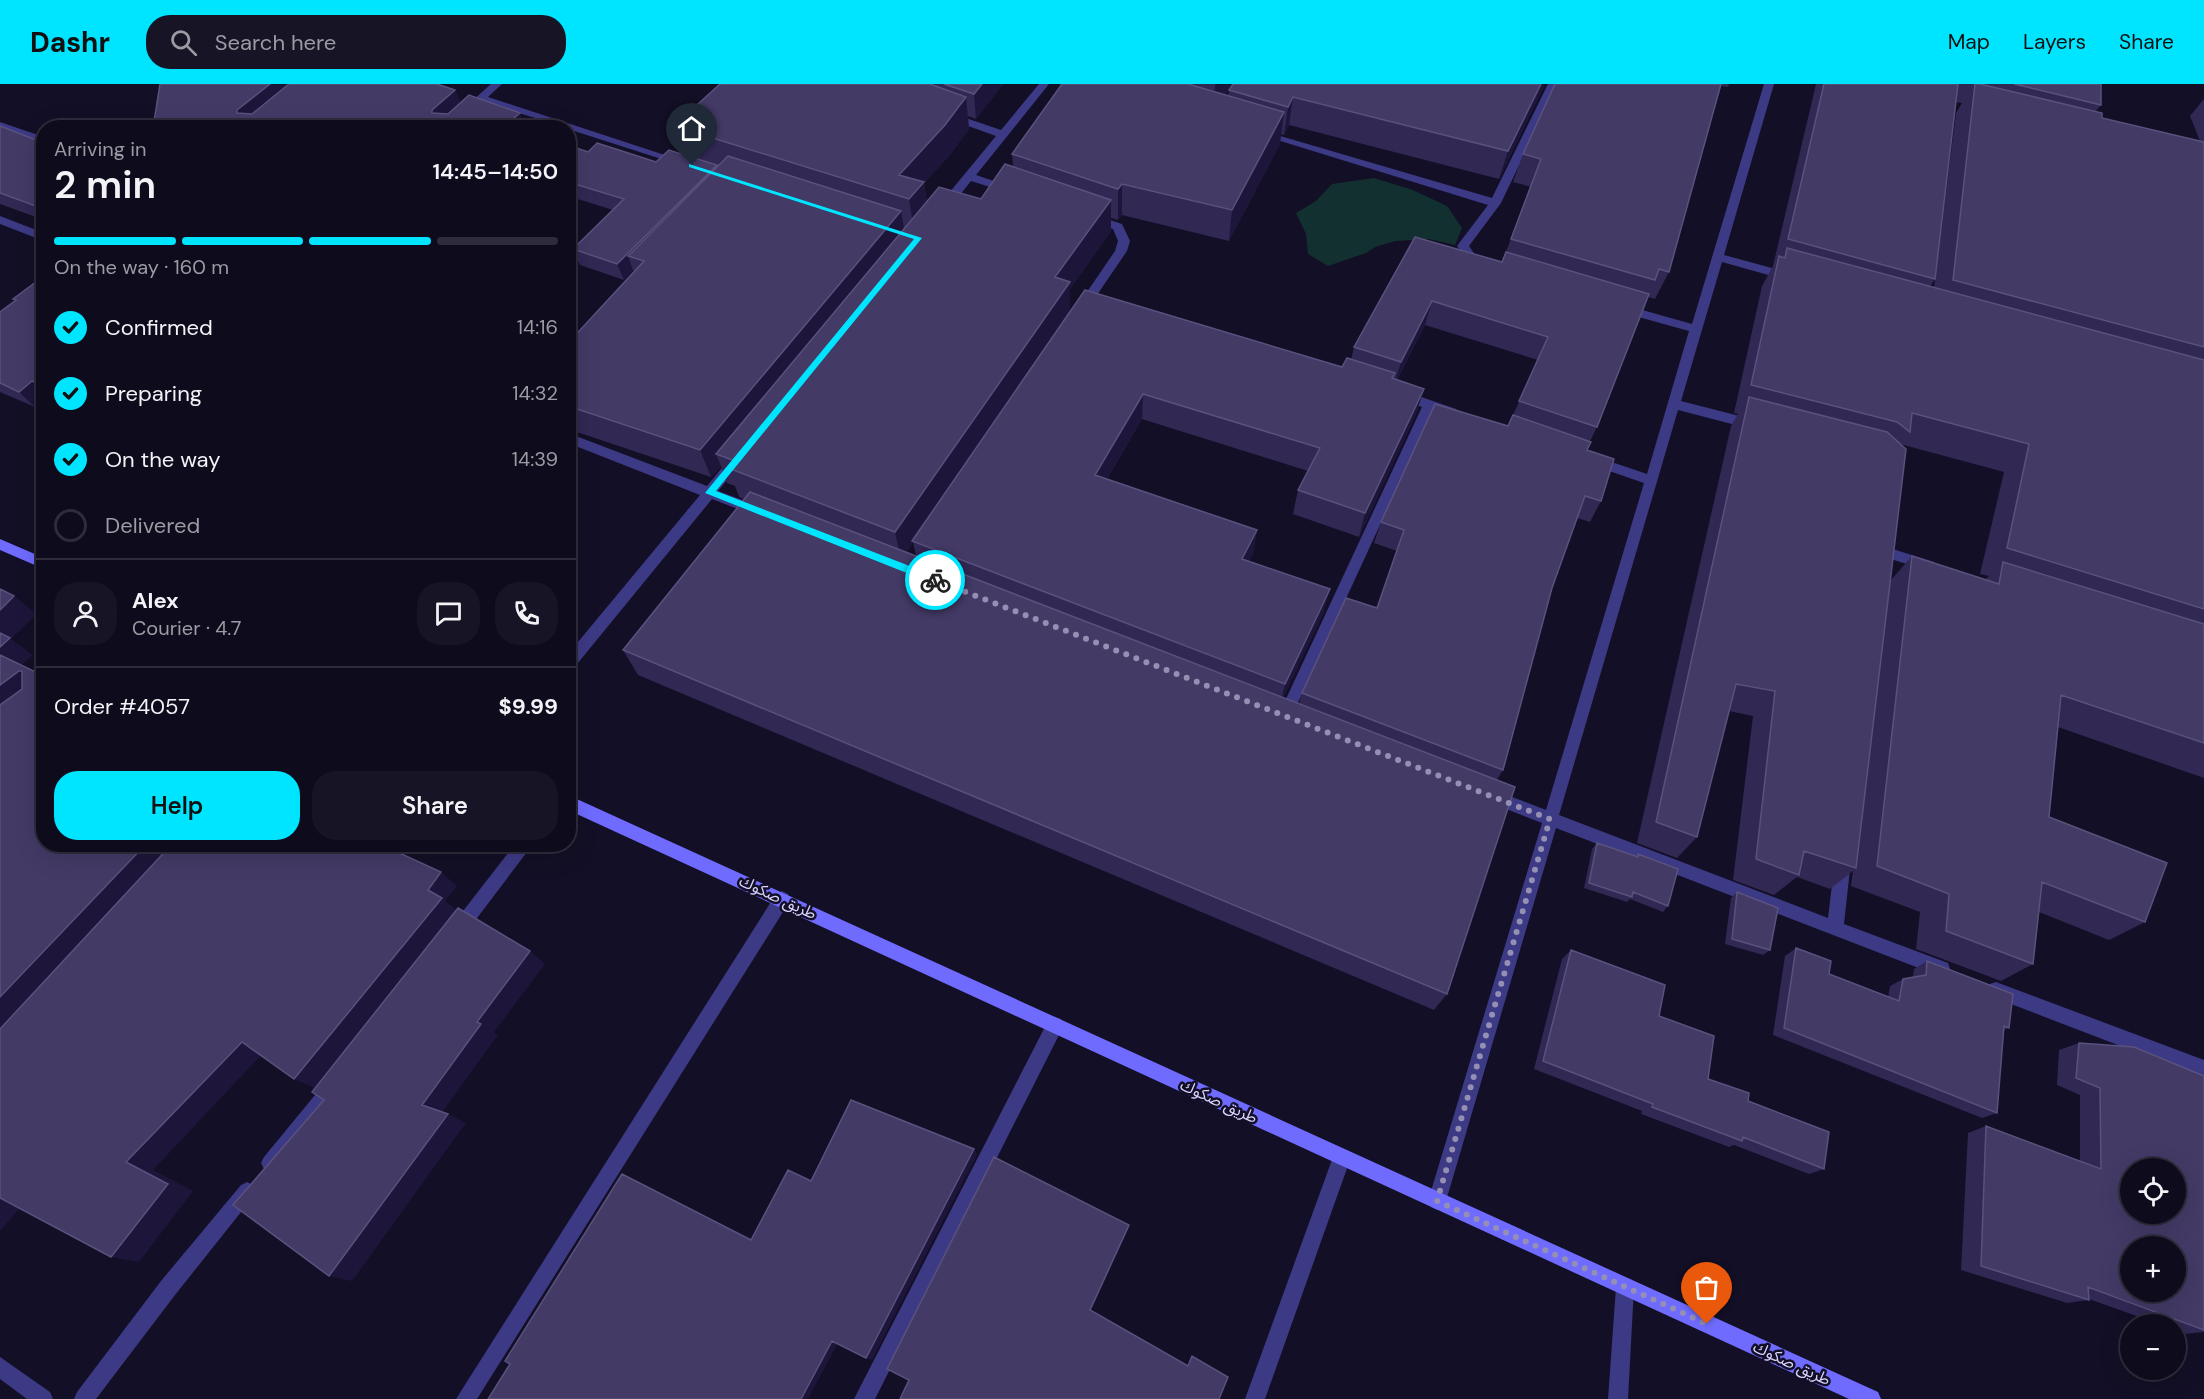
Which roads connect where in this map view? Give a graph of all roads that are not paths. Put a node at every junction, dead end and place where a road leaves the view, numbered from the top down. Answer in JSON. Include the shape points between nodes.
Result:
{"nodes":[{"id":1,"x":497,"y":84,"type":"edge"},
{"id":2,"x":1044,"y":84,"type":"edge"},
{"id":3,"x":1553,"y":84,"type":"edge"},
{"id":4,"x":1769,"y":84,"type":"edge"},
{"id":5,"x":481,"y":98,"type":"junction"},
{"id":6,"x":937,"y":111,"type":"edge"},
{"id":7,"x":456,"y":120,"type":"edge"},
{"id":8,"x":550,"y":120,"type":"edge"},
{"id":9,"x":0,"y":125,"type":"edge"},
{"id":10,"x":576,"y":128,"type":"edge"},
{"id":11,"x":1250,"y":130,"type":"edge"},
{"id":12,"x":1003,"y":135,"type":"junction"},
{"id":13,"x":36,"y":138,"type":"edge"},
{"id":14,"x":690,"y":165,"type":"edge"},
{"id":15,"x":969,"y":176,"type":"junction"},
{"id":16,"x":1022,"y":194,"type":"edge"},
{"id":17,"x":1495,"y":203,"type":"junction"},
{"id":18,"x":1076,"y":212,"type":"edge"},
{"id":19,"x":0,"y":220,"type":"edge"},
{"id":20,"x":933,"y":220,"type":"edge"},
{"id":21,"x":36,"y":234,"type":"edge"},
{"id":22,"x":1718,"y":257,"type":"junction"},
{"id":23,"x":1497,"y":271,"type":"edge"},
{"id":24,"x":1798,"y":279,"type":"edge"},
{"id":25,"x":1608,"y":304,"type":"edge"},
{"id":26,"x":1075,"y":319,"type":"edge"},
{"id":27,"x":1696,"y":330,"type":"junction"},
{"id":28,"x":1387,"y":390,"type":"edge"},
{"id":29,"x":1430,"y":404,"type":"junction"},
{"id":30,"x":1674,"y":404,"type":"junction"},
{"id":31,"x":1463,"y":416,"type":"edge"},
{"id":32,"x":1766,"y":428,"type":"edge"},
{"id":33,"x":576,"y":441,"type":"edge"},
{"id":34,"x":747,"y":447,"type":"edge"},
{"id":35,"x":1584,"y":457,"type":"edge"},
{"id":36,"x":1651,"y":480,"type":"junction"},
{"id":37,"x":710,"y":493,"type":"junction"},
{"id":38,"x":775,"y":518,"type":"edge"},
{"id":39,"x":0,"y":544,"type":"edge"},
{"id":40,"x":1883,"y":552,"type":"edge"},
{"id":41,"x":36,"y":560,"type":"edge"},
{"id":42,"x":1938,"y":568,"type":"edge"},
{"id":43,"x":576,"y":655,"type":"edge"},
{"id":44,"x":1285,"y":716,"type":"edge"},
{"id":45,"x":1473,"y":789,"type":"edge"},
{"id":46,"x":576,"y":806,"type":"edge"},
{"id":47,"x":1550,"y":819,"type":"junction"},
{"id":48,"x":1845,"y":846,"type":"edge"},
{"id":49,"x":519,"y":852,"type":"edge"},
{"id":50,"x":782,"y":899,"type":"junction"},
{"id":51,"x":1834,"y":928,"type":"junction"},
{"id":52,"x":449,"y":942,"type":"edge"},
{"id":53,"x":1958,"y":975,"type":"edge"},
{"id":54,"x":1980,"y":984,"type":"edge"},
{"id":55,"x":1055,"y":1025,"type":"junction"},
{"id":56,"x":347,"y":1068,"type":"edge"},
{"id":57,"x":2204,"y":1070,"type":"edge"},
{"id":58,"x":1342,"y":1157,"type":"junction"},
{"id":59,"x":1437,"y":1201,"type":"junction"},
{"id":60,"x":1625,"y":1287,"type":"junction"},
{"id":61,"x":0,"y":1367,"type":"edge"},
{"id":62,"x":43,"y":1399,"type":"edge"},
{"id":63,"x":84,"y":1399,"type":"edge"},
{"id":64,"x":466,"y":1399,"type":"edge"},
{"id":65,"x":864,"y":1399,"type":"edge"},
{"id":66,"x":1255,"y":1399,"type":"edge"},
{"id":67,"x":1617,"y":1399,"type":"edge"},
{"id":68,"x":1871,"y":1399,"type":"edge"}],
"edges":[{"from":1,"to":5,"type":"street"},
{"from":2,"to":12,"type":"street"},
{"from":3,"to":17,"type":"street"},
{"from":4,"to":22,"type":"street"},
{"from":5,"to":7,"type":"street"},
{"from":5,"to":8,"type":"street"},
{"from":6,"to":12,"type":"street"},
{"from":9,"to":13,"type":"street"},
{"from":10,"to":14,"type":"street"},
{"from":11,"to":17,"type":"street"},
{"from":12,"to":15,"type":"street"},
{"from":15,"to":16,"type":"street"},
{"from":15,"to":20,"type":"street"},
{"from":17,"to":23,"type":"street","via":[[1463,246],[1474,262]]},
{"from":18,"to":26,"type":"street","via":[[1118,227],[1124,241],[1094,301]]},
{"from":19,"to":21,"type":"street"},
{"from":22,"to":24,"type":"street"},
{"from":22,"to":27,"type":"street"},
{"from":25,"to":27,"type":"street"},
{"from":27,"to":30,"type":"street"},
{"from":28,"to":29,"type":"street"},
{"from":29,"to":31,"type":"street"},
{"from":29,"to":44,"type":"street"},
{"from":30,"to":32,"type":"street"},
{"from":30,"to":36,"type":"street"},
{"from":33,"to":37,"type":"street"},
{"from":34,"to":37,"type":"street"},
{"from":35,"to":36,"type":"street"},
{"from":36,"to":47,"type":"street"},
{"from":37,"to":38,"type":"street"},
{"from":37,"to":43,"type":"street"},
{"from":39,"to":41,"type":"street"},
{"from":40,"to":42,"type":"street"},
{"from":45,"to":47,"type":"street"},
{"from":46,"to":50,"type":"street","name":"طريق صكوك"},
{"from":47,"to":51,"type":"street"},
{"from":47,"to":59,"type":"street"},
{"from":48,"to":51,"type":"street"},
{"from":49,"to":52,"type":"street"},
{"from":50,"to":55,"type":"street","name":"طريق صكوك"},
{"from":50,"to":64,"type":"street"},
{"from":51,"to":53,"type":"street"},
{"from":54,"to":57,"type":"street"},
{"from":55,"to":58,"type":"street","name":"طريق صكوك"},
{"from":55,"to":65,"type":"street"},
{"from":56,"to":63,"type":"street","via":[[168,1288]]},
{"from":58,"to":59,"type":"street","name":"طريق صكوك"},
{"from":58,"to":66,"type":"street"},
{"from":59,"to":60,"type":"street","name":"طريق صكوك"},
{"from":60,"to":67,"type":"street"},
{"from":60,"to":68,"type":"street","name":"طريق صكوك"},
{"from":61,"to":62,"type":"street"}]}
